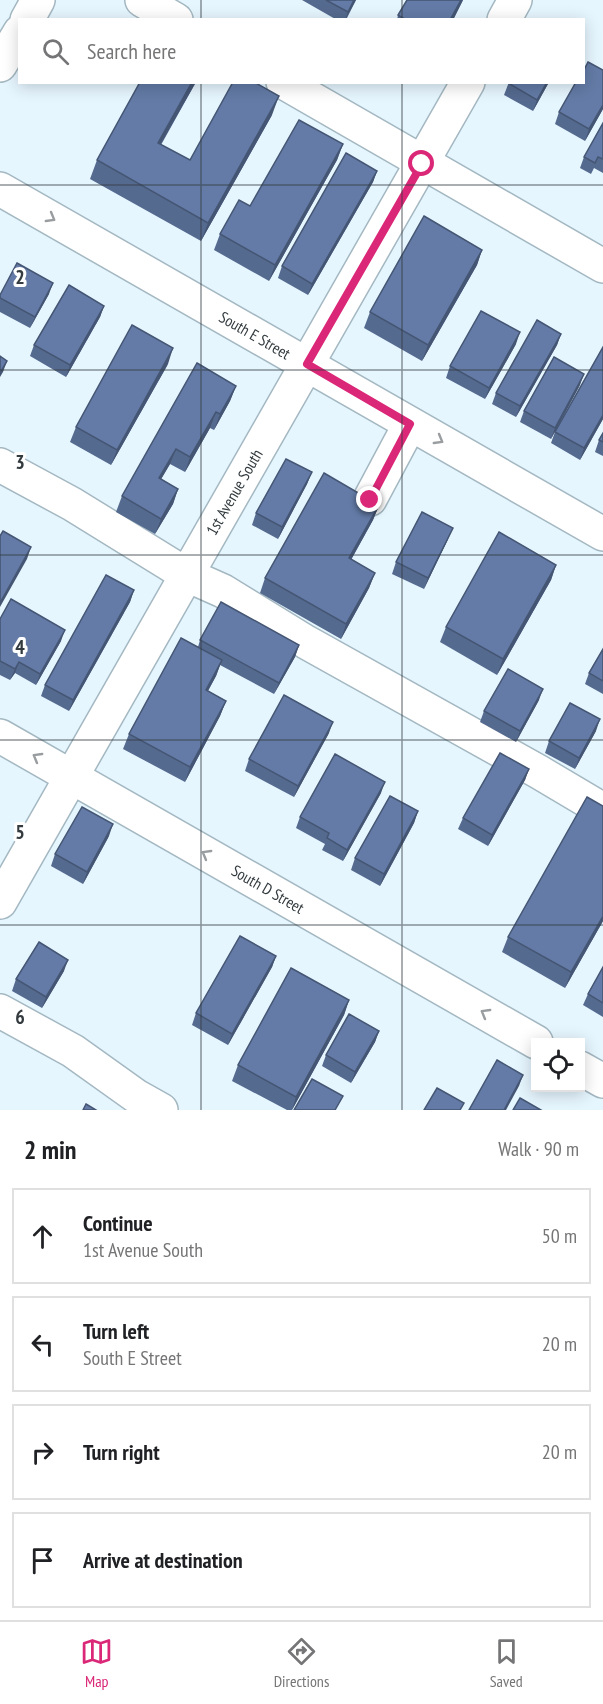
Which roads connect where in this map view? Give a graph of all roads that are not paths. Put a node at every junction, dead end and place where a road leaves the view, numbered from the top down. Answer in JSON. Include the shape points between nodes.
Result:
{"nodes":[{"id":1,"x":38,"y":0,"type":"edge"},
{"id":2,"x":142,"y":0,"type":"edge"},
{"id":3,"x":516,"y":0,"type":"edge"},
{"id":4,"x":28,"y":18,"type":"edge"},
{"id":5,"x":173,"y":18,"type":"edge"},
{"id":6,"x":505,"y":18,"type":"edge"},
{"id":7,"x":18,"y":35,"type":"edge"},
{"id":8,"x":0,"y":65,"type":"edge"},
{"id":9,"x":286,"y":84,"type":"edge"},
{"id":10,"x":467,"y":84,"type":"edge"},
{"id":11,"x":422,"y":164,"type":"junction"},
{"id":12,"x":0,"y":189,"type":"edge"},
{"id":13,"x":603,"y":266,"type":"edge"},
{"id":14,"x":307,"y":364,"type":"junction"},
{"id":15,"x":410,"y":424,"type":"junction"},
{"id":16,"x":0,"y":465,"type":"edge"},
{"id":17,"x":370,"y":500,"type":"edge"},
{"id":18,"x":603,"y":534,"type":"edge"},
{"id":19,"x":187,"y":575,"type":"junction"},
{"id":20,"x":0,"y":736,"type":"edge"},
{"id":21,"x":72,"y":777,"type":"junction"},
{"id":22,"x":603,"y":810,"type":"edge"},
{"id":23,"x":0,"y":902,"type":"edge"},
{"id":24,"x":0,"y":1011,"type":"edge"},
{"id":25,"x":531,"y":1039,"type":"edge"},
{"id":26,"x":585,"y":1071,"type":"edge"},
{"id":27,"x":603,"y":1081,"type":"edge"},
{"id":28,"x":160,"y":1110,"type":"edge"}],
"edges":[{"from":1,"to":4,"type":"street"},
{"from":2,"to":5,"type":"street"},
{"from":3,"to":6,"type":"street"},
{"from":7,"to":8,"type":"street"},
{"from":9,"to":11,"type":"street"},
{"from":10,"to":11,"type":"street","name":"1st Avenue South"},
{"from":11,"to":13,"type":"street"},
{"from":11,"to":14,"type":"street","name":"1st Avenue South"},
{"from":12,"to":14,"type":"street","name":"South E Street","one_way":true},
{"from":14,"to":15,"type":"street","name":"South E Street"},
{"from":14,"to":19,"type":"street","name":"1st Avenue South"},
{"from":15,"to":17,"type":"street"},
{"from":15,"to":18,"type":"street","name":"South E Street","one_way":true},
{"from":16,"to":19,"type":"street"},
{"from":19,"to":21,"type":"street","name":"1st Avenue South"},
{"from":19,"to":22,"type":"street","via":[[223,591]]},
{"from":21,"to":20,"type":"street","name":"South D Street","one_way":true},
{"from":21,"to":23,"type":"street","name":"1st Avenue South"},
{"from":25,"to":21,"type":"street","name":"South D Street","one_way":true},
{"from":24,"to":28,"type":"street","via":[[73,1051]]},
{"from":26,"to":27,"type":"street"}]}
